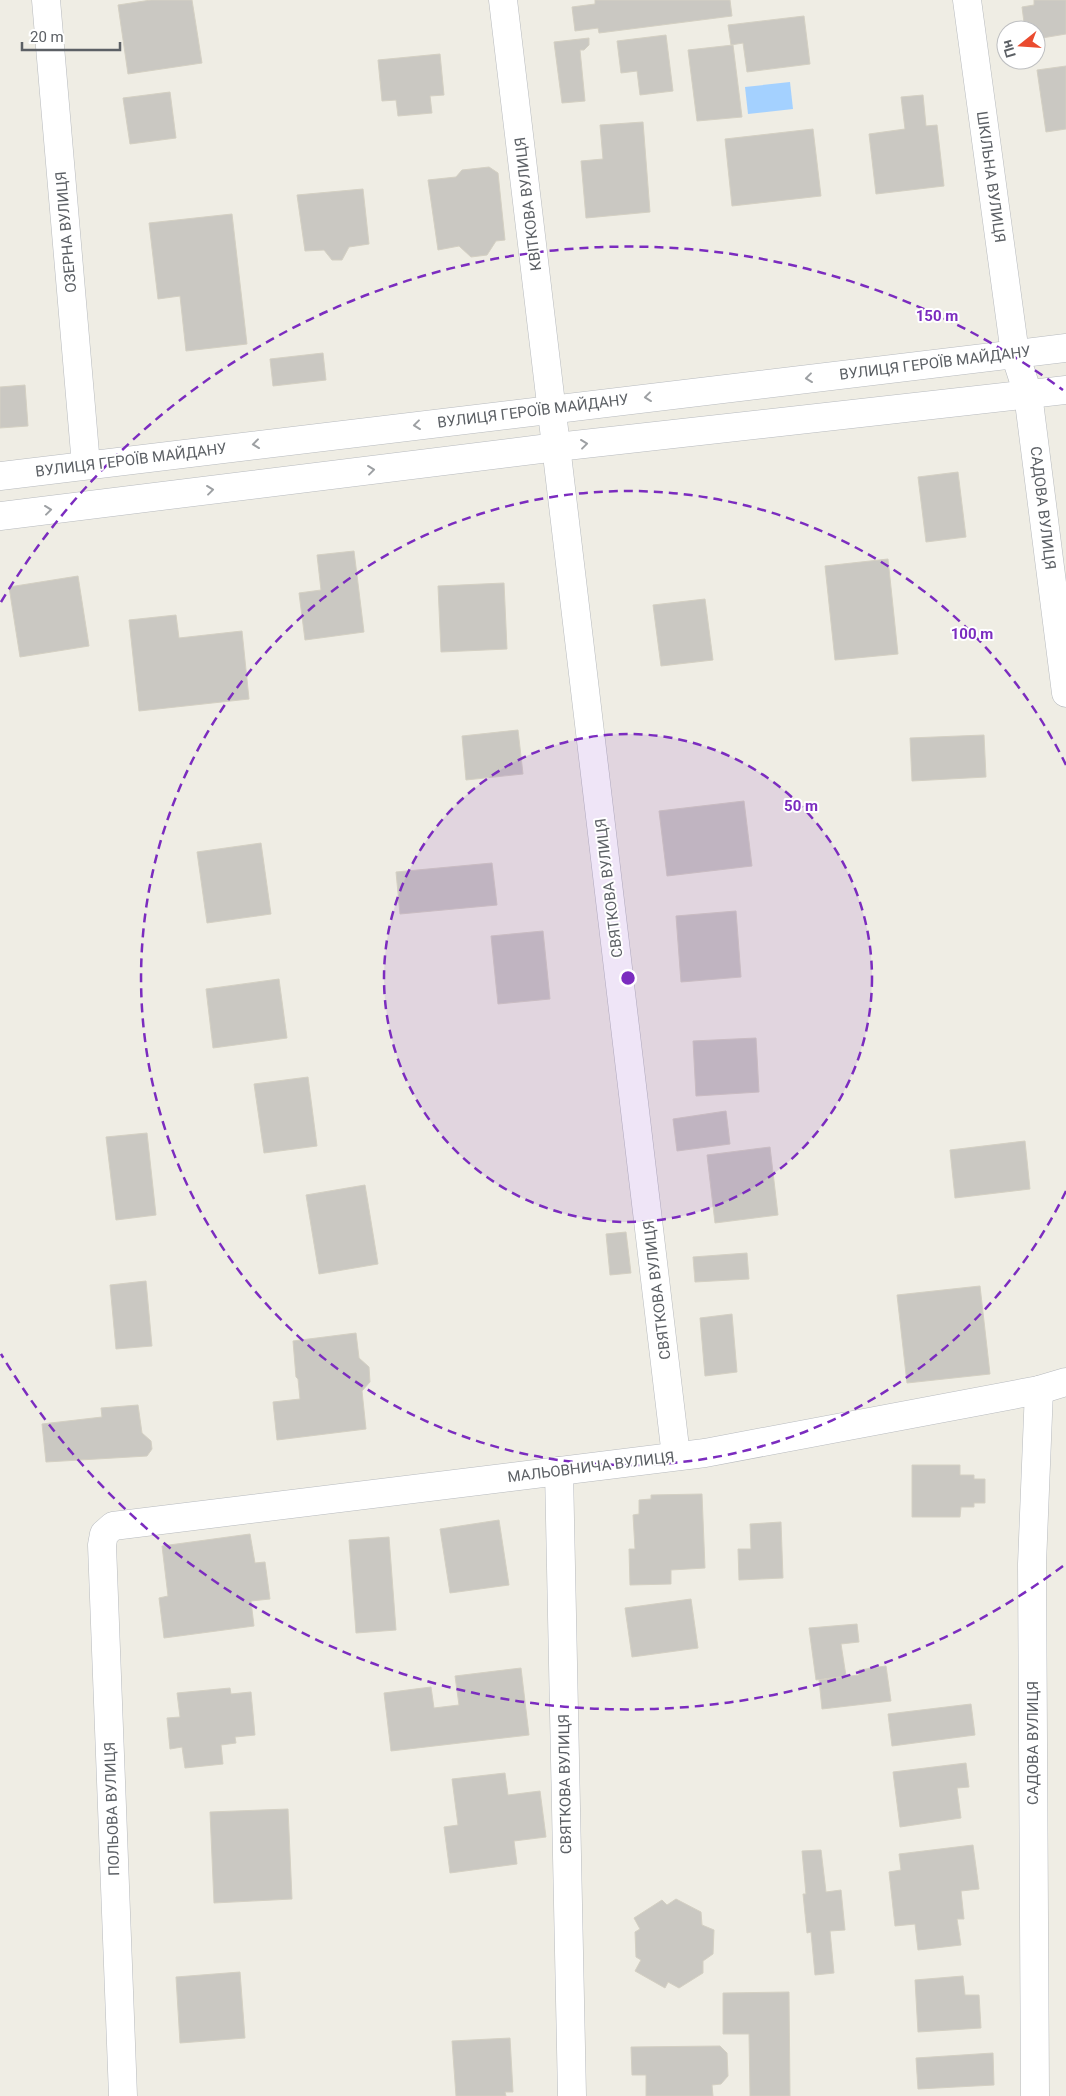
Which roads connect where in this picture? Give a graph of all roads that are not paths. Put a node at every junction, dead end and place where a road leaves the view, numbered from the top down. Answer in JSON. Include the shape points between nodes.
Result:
{"nodes":[{"id":1,"x":46,"y":0,"type":"edge"},
{"id":2,"x":503,"y":0,"type":"edge"},
{"id":3,"x":967,"y":0,"type":"edge"},
{"id":4,"x":1066,"y":348,"type":"edge"},
{"id":5,"x":1015,"y":354,"type":"junction"},
{"id":6,"x":1066,"y":390,"type":"edge"},
{"id":7,"x":1028,"y":394,"type":"junction"},
{"id":8,"x":553,"y":409,"type":"junction"},
{"id":9,"x":557,"y":448,"type":"junction"},
{"id":10,"x":86,"y":465,"type":"junction"},
{"id":11,"x":0,"y":476,"type":"edge"},
{"id":12,"x":0,"y":516,"type":"edge"},
{"id":13,"x":1066,"y":693,"type":"edge"},
{"id":14,"x":1066,"y":1382,"type":"edge"},
{"id":15,"x":1039,"y":1390,"type":"junction"},
{"id":16,"x":676,"y":1456,"type":"junction"},
{"id":17,"x":559,"y":1472,"type":"junction"},
{"id":18,"x":113,"y":1526,"type":"joint"},
{"id":19,"x":123,"y":2096,"type":"edge"},
{"id":20,"x":572,"y":2096,"type":"edge"},
{"id":21,"x":1035,"y":2096,"type":"edge"}],
"edges":[{"from":1,"to":10,"type":"street","name":"ОЗЕРНА ВУЛИЦЯ"},
{"from":2,"to":8,"type":"street","name":"КВІТКОВА ВУЛИЦЯ"},
{"from":3,"to":5,"type":"street","name":"ШКІЛЬНА ВУЛИЦЯ"},
{"from":4,"to":5,"type":"street","name":"ВУЛИЦЯ ГЕРОЇВ МАЙДАНУ"},
{"from":5,"to":7,"type":"street","name":"САДОВА ВУЛИЦЯ"},
{"from":5,"to":8,"type":"street","name":"ВУЛИЦЯ ГЕРОЇВ МАЙДАНУ","one_way":true},
{"from":6,"to":7,"type":"street"},
{"from":9,"to":7,"type":"street","one_way":true},
{"from":7,"to":13,"type":"street","name":"САДОВА ВУЛИЦЯ"},
{"from":8,"to":9,"type":"street","name":"СВЯТКОВА ВУЛИЦЯ"},
{"from":8,"to":10,"type":"street","name":"ВУЛИЦЯ ГЕРОЇВ МАЙДАНУ","one_way":true},
{"from":12,"to":9,"type":"street","one_way":true},
{"from":9,"to":16,"type":"street","name":"СВЯТКОВА ВУЛИЦЯ"},
{"from":10,"to":11,"type":"street","name":"ВУЛИЦЯ ГЕРОЇВ МАЙДАНУ"},
{"from":14,"to":15,"type":"street","name":"МАЛЬОВНИЧА ВУЛИЦЯ"},
{"from":15,"to":16,"type":"street","name":"МАЛЬОВНИЧА ВУЛИЦЯ"},
{"from":15,"to":21,"type":"street","name":"САДОВА ВУЛИЦЯ","via":[[1032,1564]]},
{"from":16,"to":17,"type":"street","name":"МАЛЬОВНИЧА ВУЛИЦЯ"},
{"from":17,"to":18,"type":"street","name":"МАЛЬОВНИЧА ВУЛИЦЯ"},
{"from":17,"to":20,"type":"street","name":"СВЯТКОВА ВУЛИЦЯ"},
{"from":18,"to":19,"type":"street","name":"ПОЛЬОВА ВУЛИЦЯ","via":[[104,1534],[102,1544]]}]}
